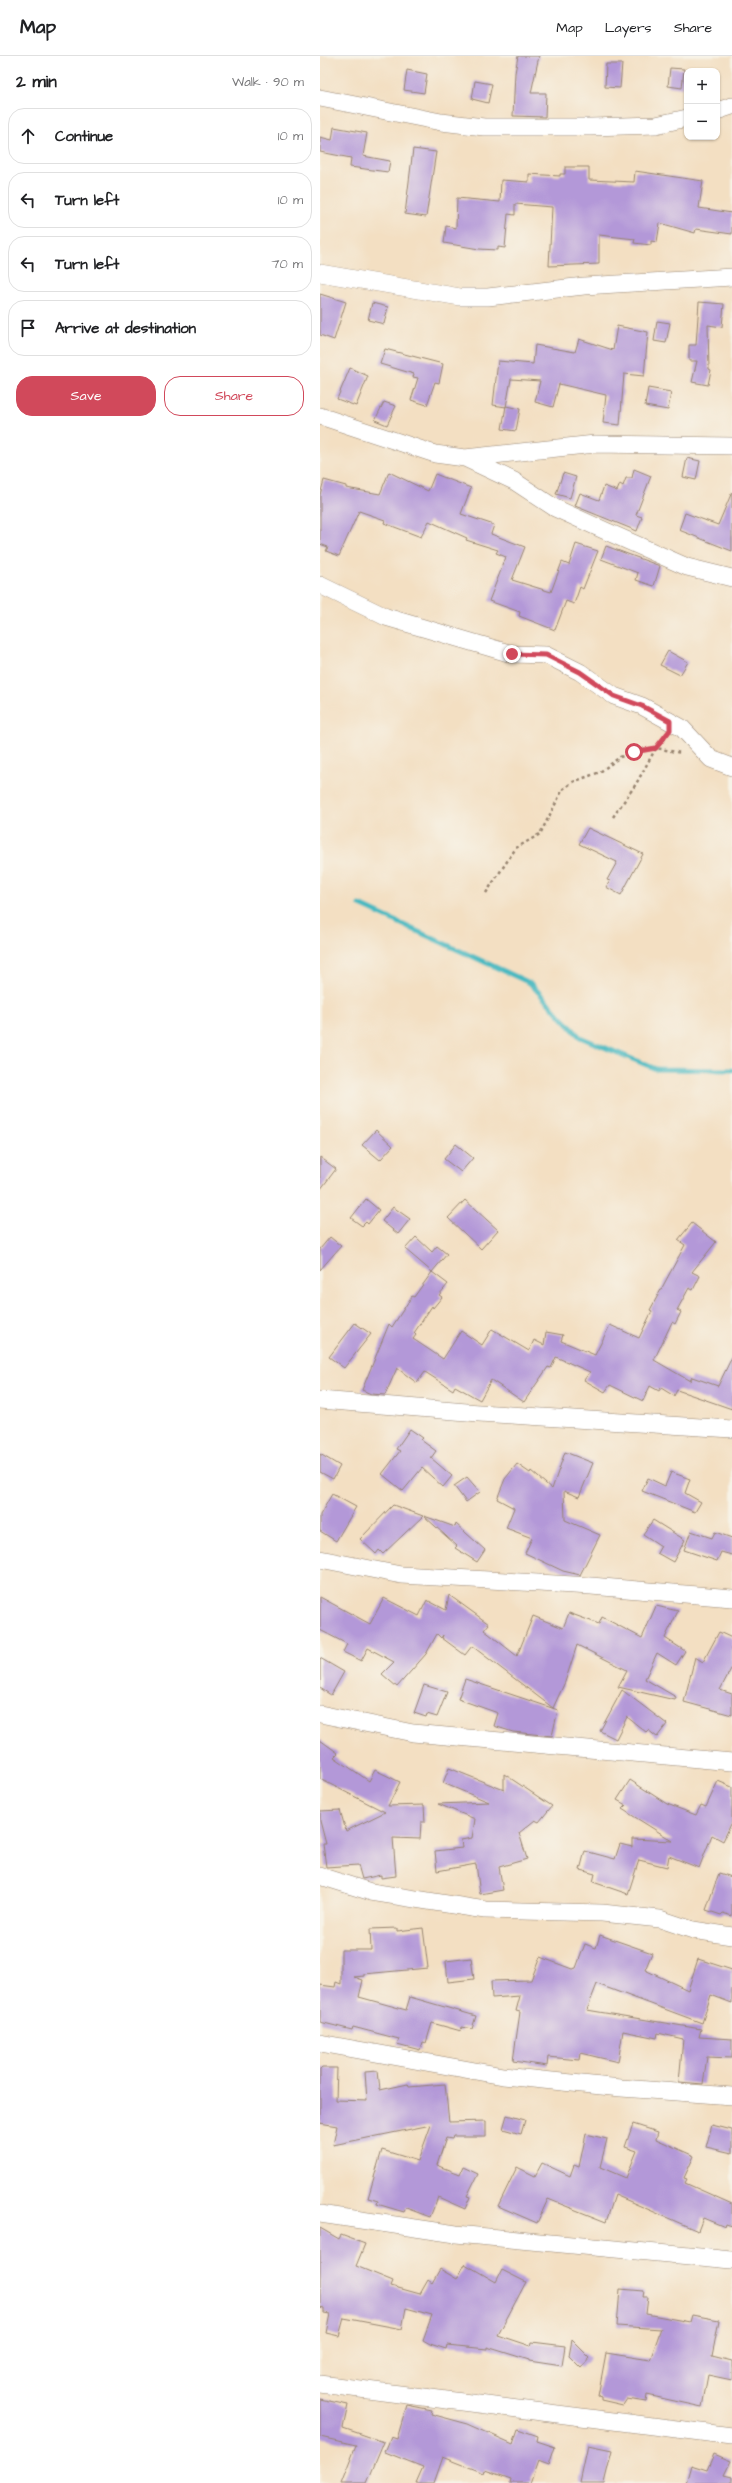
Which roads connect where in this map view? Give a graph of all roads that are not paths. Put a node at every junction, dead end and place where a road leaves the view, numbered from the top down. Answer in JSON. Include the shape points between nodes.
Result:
{"nodes":[{"id":1,"x":320,"y":98,"type":"edge"},
{"id":2,"x":732,"y":106,"type":"edge"},
{"id":3,"x":720,"y":110,"type":"edge"},
{"id":4,"x":684,"y":118,"type":"edge"},
{"id":5,"x":320,"y":273,"type":"edge"},
{"id":6,"x":732,"y":278,"type":"edge"},
{"id":7,"x":320,"y":416,"type":"edge"},
{"id":8,"x":732,"y":446,"type":"edge"},
{"id":9,"x":465,"y":458,"type":"junction"},
{"id":10,"x":732,"y":578,"type":"edge"},
{"id":11,"x":320,"y":585,"type":"edge"},
{"id":12,"x":732,"y":767,"type":"edge"},
{"id":13,"x":320,"y":1400,"type":"edge"},
{"id":14,"x":732,"y":1429,"type":"edge"},
{"id":15,"x":320,"y":1559,"type":"edge"},
{"id":16,"x":732,"y":1598,"type":"edge"},
{"id":17,"x":320,"y":1714,"type":"edge"},
{"id":18,"x":732,"y":1762,"type":"edge"},
{"id":19,"x":320,"y":1876,"type":"edge"},
{"id":20,"x":732,"y":1936,"type":"edge"},
{"id":21,"x":320,"y":2043,"type":"edge"},
{"id":22,"x":732,"y":2096,"type":"edge"},
{"id":23,"x":320,"y":2214,"type":"edge"},
{"id":24,"x":732,"y":2260,"type":"edge"},
{"id":25,"x":320,"y":2384,"type":"edge"},
{"id":26,"x":732,"y":2436,"type":"edge"}],
"edges":[{"from":1,"to":4,"type":"street","via":[[441,122],[484,126],[642,125]]},
{"from":2,"to":3,"type":"street"},
{"from":5,"to":6,"type":"street","via":[[467,297],[584,286]]},
{"from":7,"to":9,"type":"street","via":[[435,454]]},
{"from":8,"to":9,"type":"street","via":[[595,444]]},
{"from":9,"to":10,"type":"street","via":[[514,482],[555,508],[601,529],[686,567]]},
{"from":11,"to":12,"type":"street","via":[[386,617],[512,654],[546,655],[580,672],[614,696],[642,706],[682,728],[711,759]]},
{"from":13,"to":14,"type":"street","via":[[479,1414]]},
{"from":15,"to":16,"type":"street","via":[[401,1576],[591,1586]]},
{"from":17,"to":18,"type":"street","via":[[413,1733]]},
{"from":19,"to":20,"type":"street","via":[[371,1892],[485,1910],[602,1913],[660,1919],[693,1930]]},
{"from":21,"to":22,"type":"street","via":[[503,2076]]},
{"from":23,"to":24,"type":"street","via":[[456,2234]]},
{"from":25,"to":26,"type":"street"}]}
